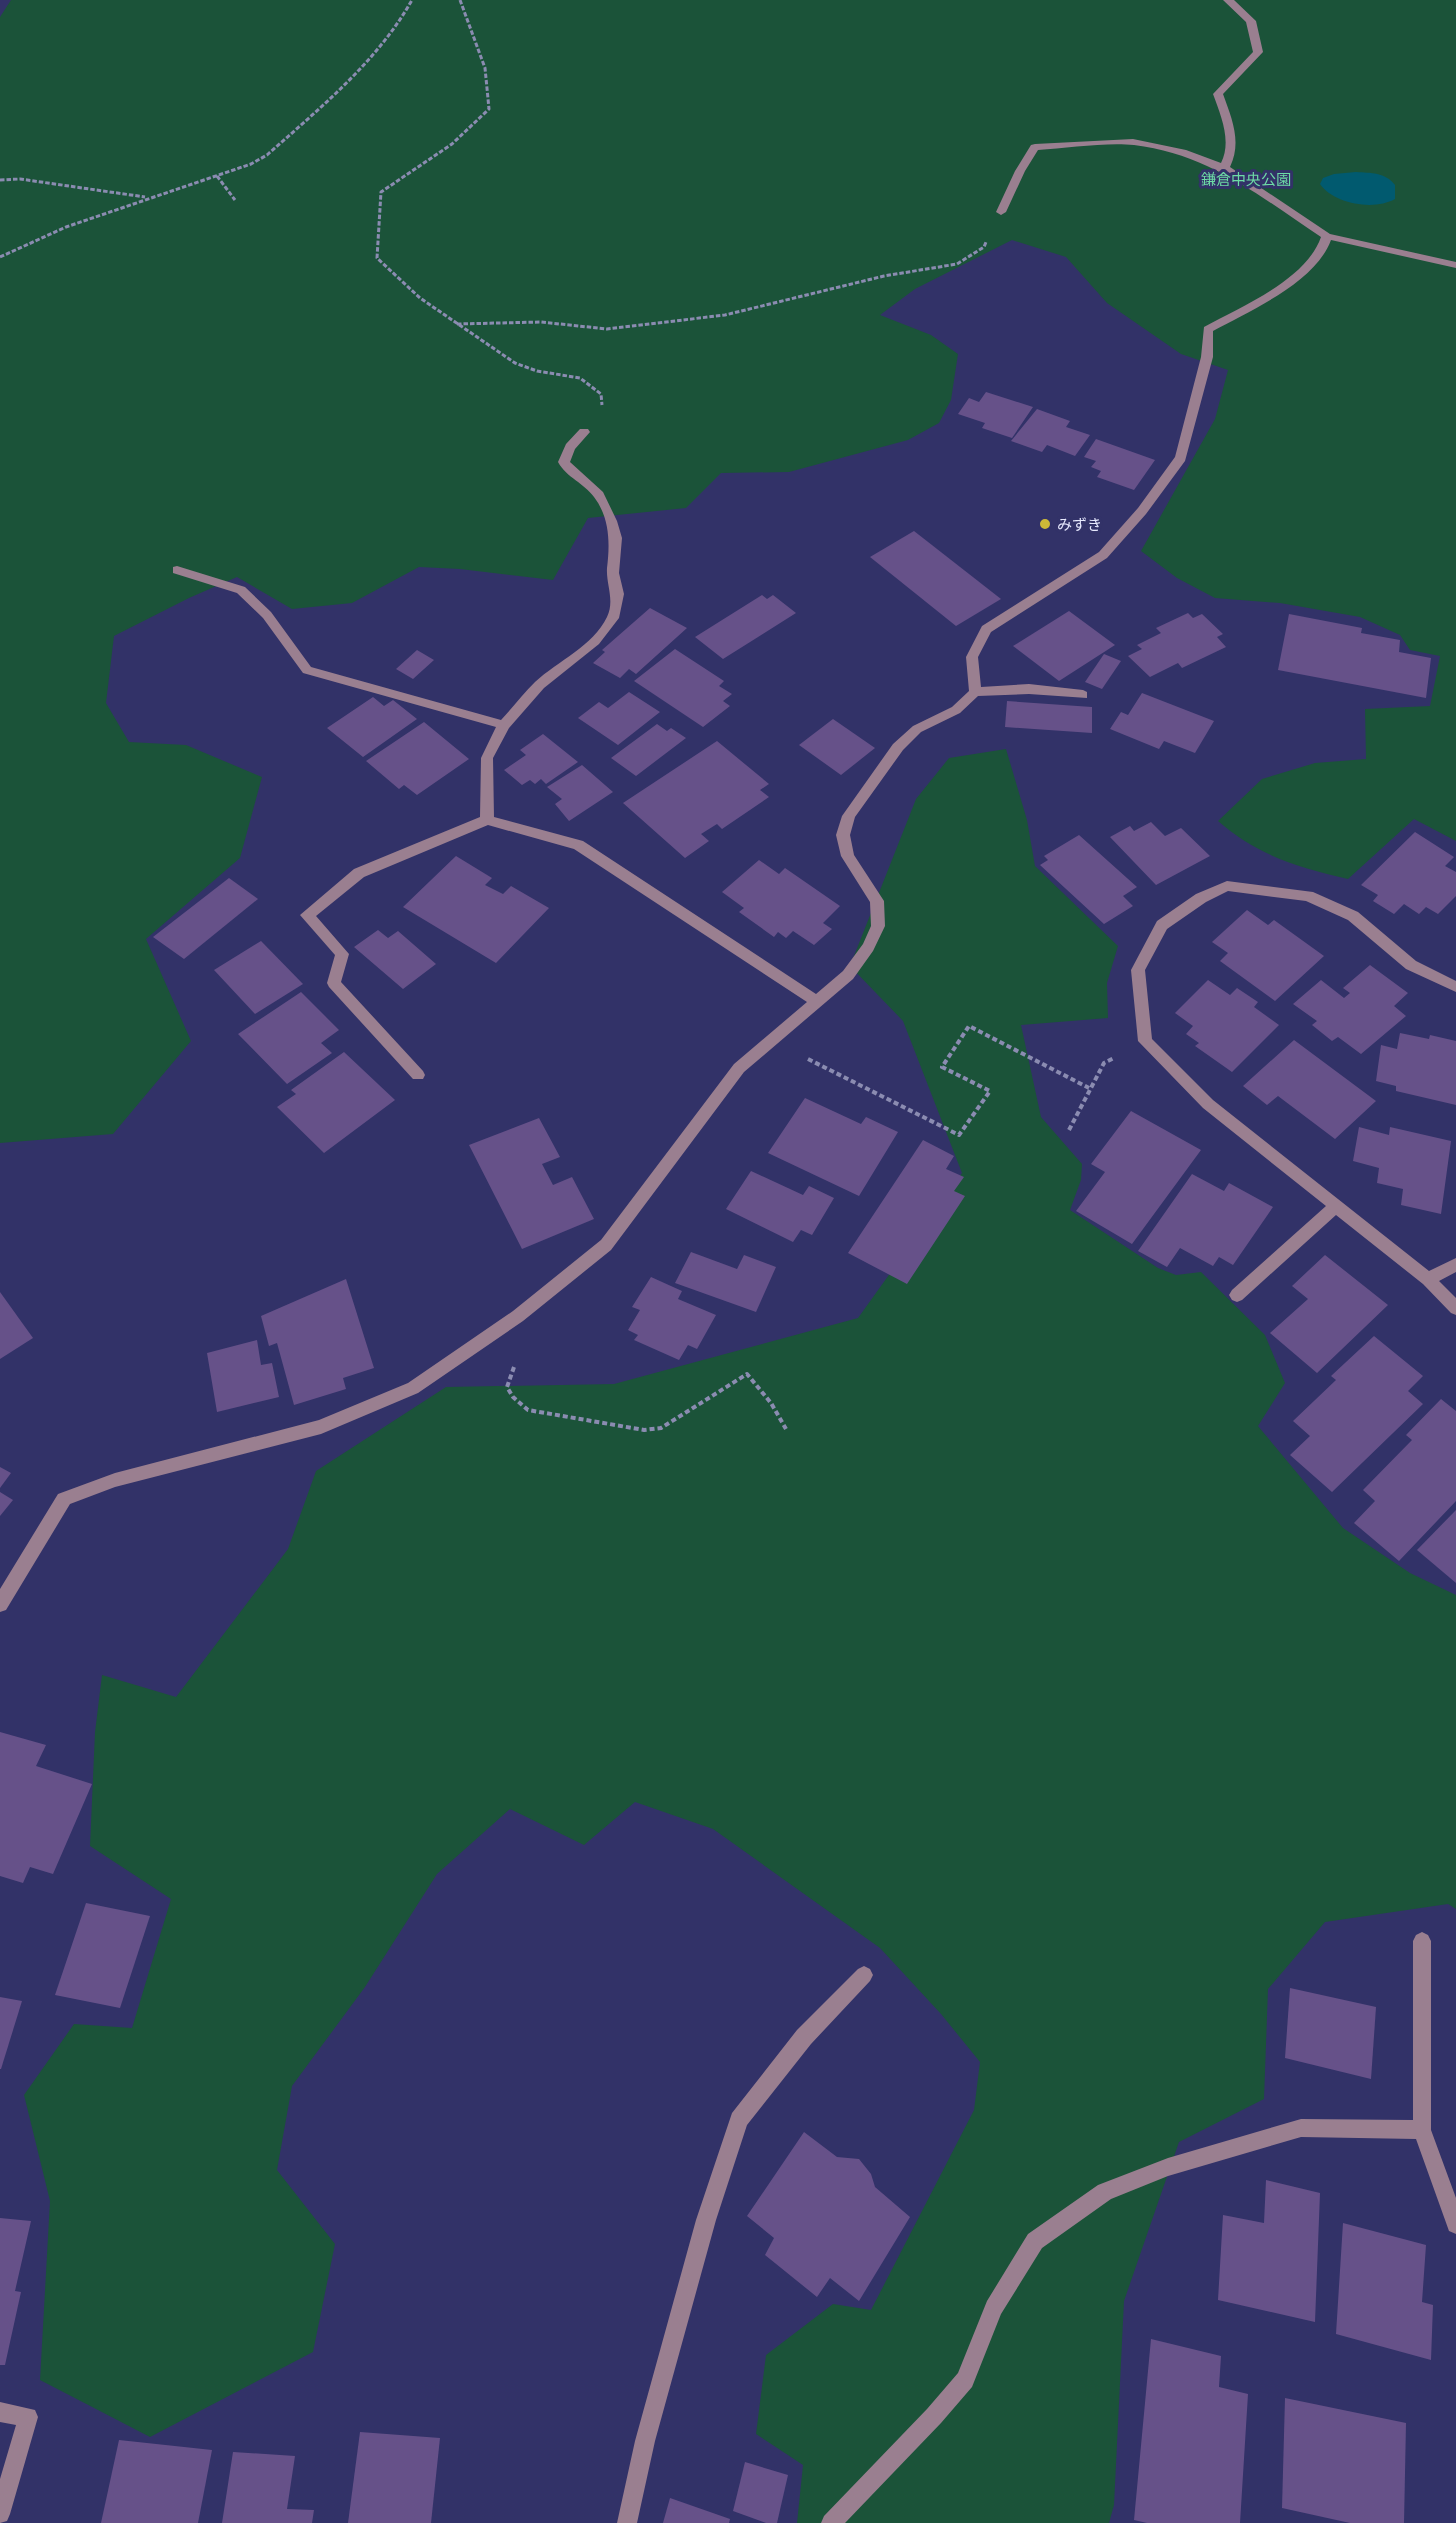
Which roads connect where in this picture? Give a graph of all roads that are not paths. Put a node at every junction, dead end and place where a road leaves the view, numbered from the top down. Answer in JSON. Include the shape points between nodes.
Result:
{"nodes":[{"id":1,"x":1227,"y":0,"type":"edge"},
{"id":2,"x":1224,"y":168,"type":"junction"},
{"id":3,"x":1001,"y":212,"type":"road end"},
{"id":4,"x":1327,"y":236,"type":"junction"},
{"id":5,"x":1456,"y":265,"type":"edge"},
{"id":6,"x":584,"y":432,"type":"road end"},
{"id":7,"x":177,"y":570,"type":"dead end"},
{"id":8,"x":975,"y":692,"type":"junction"},
{"id":9,"x":1083,"y":695,"type":"dead end"},
{"id":10,"x":504,"y":725,"type":"junction"},
{"id":11,"x":487,"y":820,"type":"junction"},
{"id":12,"x":1456,"y":987,"type":"edge"},
{"id":13,"x":817,"y":1002,"type":"junction"},
{"id":14,"x":418,"y":1075,"type":"dead end"},
{"id":15,"x":1336,"y":1205,"type":"junction"},
{"id":16,"x":1456,"y":1265,"type":"edge"},
{"id":17,"x":1428,"y":1279,"type":"junction"},
{"id":18,"x":1237,"y":1295,"type":"dead end"},
{"id":19,"x":1456,"y":1308,"type":"edge"},
{"id":20,"x":0,"y":1604,"type":"edge"},
{"id":21,"x":1422,"y":1941,"type":"dead end"},
{"id":22,"x":864,"y":1975,"type":"dead end"},
{"id":23,"x":1422,"y":2130,"type":"junction"},
{"id":24,"x":1456,"y":2224,"type":"edge"},
{"id":25,"x":0,"y":2412,"type":"edge"},
{"id":26,"x":0,"y":2514,"type":"edge"},
{"id":27,"x":627,"y":2523,"type":"edge"},
{"id":28,"x":831,"y":2523,"type":"edge"}],
"edges":[{"from":1,"to":2,"type":"street","via":[[1251,21],[1258,52],[1218,94],[1229,122],[1231,157]]},
{"from":2,"to":3,"type":"street","via":[[1182,152],[1132,142],[1035,147]]},
{"from":2,"to":4,"type":"street"},
{"from":4,"to":5,"type":"street"},
{"from":4,"to":8,"type":"street","via":[[1326,248],[1305,270],[1208,329],[1207,357],[1181,458],[1143,511],[1103,555],[986,629],[972,657]]},
{"from":6,"to":10,"type":"street","via":[[570,447],[564,462],[568,470],[599,495],[611,521],[616,538],[613,573],[618,594],[613,618],[595,641],[540,685]]},
{"from":7,"to":10,"type":"street","via":[[241,590],[267,615],[307,670]]},
{"from":8,"to":9,"type":"street","via":[[1029,689]]},
{"from":8,"to":13,"type":"street","via":[[956,710],[917,729],[898,747],[849,816],[843,835],[848,856],[877,901],[878,926],[848,975]]},
{"from":10,"to":11,"type":"street","via":[[487,758]]},
{"from":11,"to":13,"type":"street","via":[[578,845]]},
{"from":11,"to":14,"type":"street","via":[[359,873],[307,915],[342,954],[334,983]]},
{"from":12,"to":15,"type":"street","via":[[1411,965],[1353,916],[1308,896],[1227,886],[1201,898],[1162,925],[1138,970],[1145,1041],[1208,1104]]},
{"from":13,"to":20,"type":"street","via":[[739,1068],[606,1245],[518,1316],[413,1388],[321,1427],[115,1480],[64,1499]]},
{"from":15,"to":17,"type":"street"},
{"from":15,"to":18,"type":"street"},
{"from":16,"to":17,"type":"street"},
{"from":17,"to":19,"type":"street"},
{"from":21,"to":23,"type":"street"},
{"from":22,"to":27,"type":"street","via":[[804,2037],[739,2120],[706,2220],[645,2440]]},
{"from":23,"to":24,"type":"street"},
{"from":23,"to":28,"type":"street","via":[[1301,2128],[1168,2167],[1105,2192],[1035,2241],[994,2308],[964,2380]]},
{"from":25,"to":26,"type":"street","via":[[28,2417]]}]}
